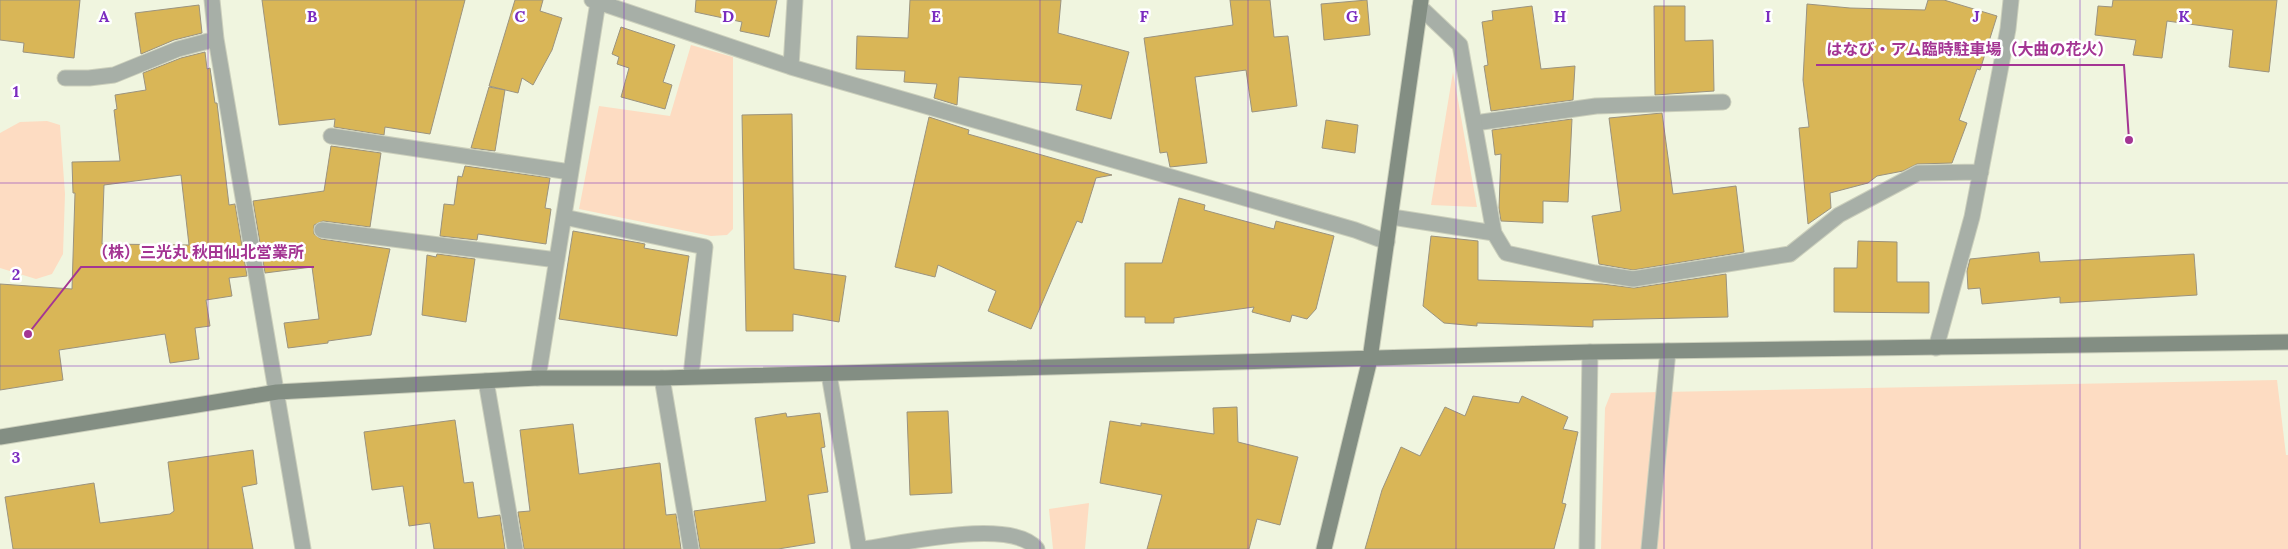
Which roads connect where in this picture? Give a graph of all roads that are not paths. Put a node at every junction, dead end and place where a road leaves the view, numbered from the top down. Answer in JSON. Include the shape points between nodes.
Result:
{"nodes":[{"id":1,"x":212,"y":0,"type":"edge"},
{"id":2,"x":795,"y":0,"type":"edge"},
{"id":3,"x":595,"y":1,"type":"edge"},
{"id":4,"x":2007,"y":1,"type":"edge"},
{"id":5,"x":1420,"y":4,"type":"edge"},
{"id":6,"x":216,"y":39,"type":"junction"},
{"id":7,"x":791,"y":67,"type":"junction"},
{"id":8,"x":66,"y":78,"type":"dead end"},
{"id":9,"x":1723,"y":102,"type":"dead end"},
{"id":10,"x":1474,"y":123,"type":"junction"},
{"id":11,"x":331,"y":136,"type":"dead end"},
{"id":12,"x":570,"y":172,"type":"junction"},
{"id":13,"x":1980,"y":172,"type":"junction"},
{"id":14,"x":564,"y":217,"type":"junction"},
{"id":15,"x":1392,"y":217,"type":"junction"},
{"id":16,"x":322,"y":230,"type":"dead end"},
{"id":17,"x":1494,"y":233,"type":"junction"},
{"id":18,"x":1387,"y":242,"type":"junction"},
{"id":19,"x":557,"y":260,"type":"junction"},
{"id":20,"x":2288,"y":342,"type":"edge"},
{"id":21,"x":1936,"y":348,"type":"junction"},
{"id":22,"x":1668,"y":351,"type":"junction"},
{"id":23,"x":1590,"y":352,"type":"junction"},
{"id":24,"x":1370,"y":359,"type":"junction"},
{"id":25,"x":829,"y":374,"type":"junction"},
{"id":26,"x":691,"y":376,"type":"junction"},
{"id":27,"x":538,"y":378,"type":"junction"},
{"id":28,"x":662,"y":378,"type":"junction"},
{"id":29,"x":486,"y":381,"type":"junction"},
{"id":30,"x":277,"y":392,"type":"junction"},
{"id":31,"x":0,"y":437,"type":"edge"},
{"id":32,"x":303,"y":549,"type":"edge"},
{"id":33,"x":515,"y":549,"type":"edge"},
{"id":34,"x":691,"y":549,"type":"edge"},
{"id":35,"x":859,"y":549,"type":"edge"},
{"id":36,"x":863,"y":549,"type":"edge"},
{"id":37,"x":1037,"y":549,"type":"edge"},
{"id":38,"x":1324,"y":549,"type":"edge"},
{"id":39,"x":1587,"y":549,"type":"edge"},
{"id":40,"x":1649,"y":549,"type":"edge"}],
"edges":[{"from":1,"to":6,"type":"street"},
{"from":2,"to":7,"type":"street"},
{"from":3,"to":7,"type":"street"},
{"from":3,"to":12,"type":"street"},
{"from":4,"to":13,"type":"street","via":[[2008,29]]},
{"from":5,"to":10,"type":"street","via":[[1460,45]]},
{"from":5,"to":15,"type":"street"},
{"from":6,"to":8,"type":"street","via":[[178,48],[114,75]]},
{"from":6,"to":30,"type":"street"},
{"from":7,"to":18,"type":"street"},
{"from":9,"to":10,"type":"street","via":[[1596,106]]},
{"from":10,"to":17,"type":"street"},
{"from":11,"to":12,"type":"street"},
{"from":12,"to":14,"type":"street"},
{"from":13,"to":17,"type":"street","via":[[1918,172],[1839,214],[1790,254],[1633,279],[1595,274],[1506,253]]},
{"from":13,"to":21,"type":"street","via":[[1972,217]]},
{"from":14,"to":19,"type":"street"},
{"from":14,"to":26,"type":"street","via":[[705,247]]},
{"from":15,"to":17,"type":"street"},
{"from":15,"to":18,"type":"street"},
{"from":16,"to":19,"type":"street"},
{"from":18,"to":24,"type":"street"},
{"from":19,"to":27,"type":"street"},
{"from":20,"to":21,"type":"street"},
{"from":21,"to":22,"type":"street","via":[[1872,346]]},
{"from":22,"to":23,"type":"street"},
{"from":22,"to":40,"type":"street"},
{"from":23,"to":24,"type":"street"},
{"from":23,"to":39,"type":"street"},
{"from":24,"to":25,"type":"street"},
{"from":24,"to":38,"type":"street"},
{"from":25,"to":26,"type":"street"},
{"from":25,"to":35,"type":"street"},
{"from":26,"to":28,"type":"street"},
{"from":27,"to":28,"type":"street"},
{"from":27,"to":29,"type":"street"},
{"from":28,"to":34,"type":"street"},
{"from":29,"to":30,"type":"street"},
{"from":29,"to":33,"type":"street"},
{"from":30,"to":31,"type":"street"},
{"from":30,"to":32,"type":"street"},
{"from":36,"to":37,"type":"street","via":[[983,532],[1023,537]]}]}
